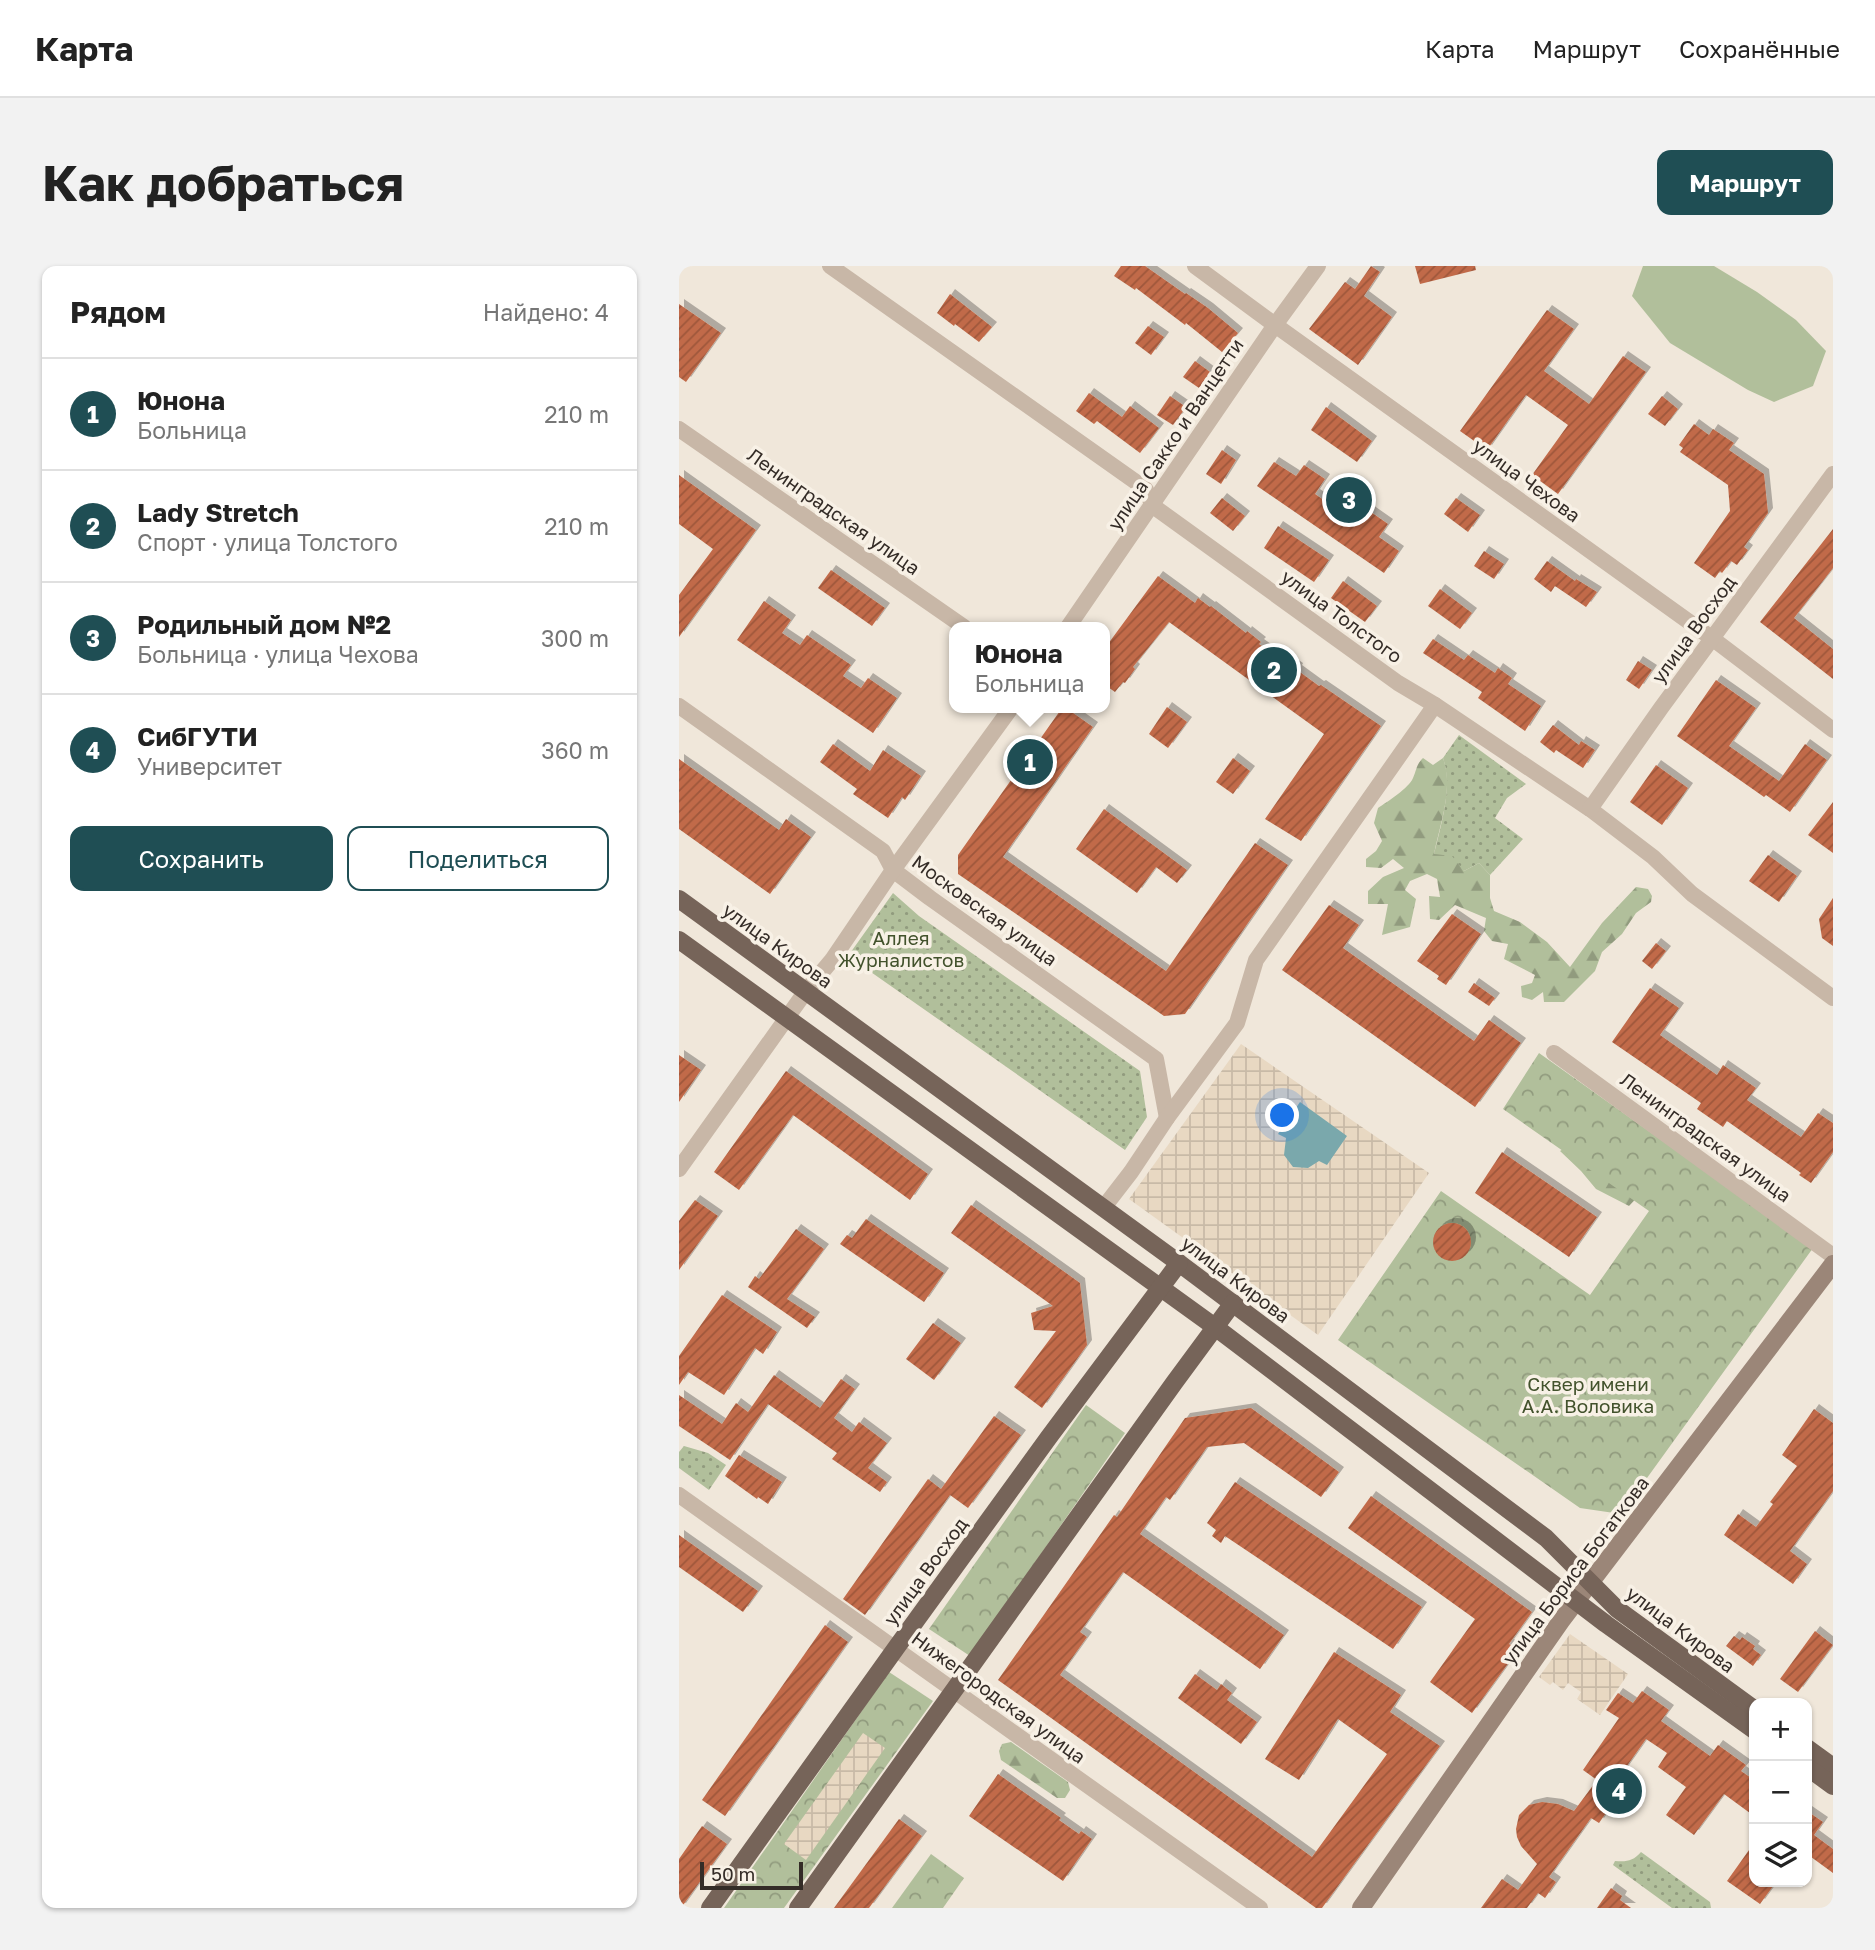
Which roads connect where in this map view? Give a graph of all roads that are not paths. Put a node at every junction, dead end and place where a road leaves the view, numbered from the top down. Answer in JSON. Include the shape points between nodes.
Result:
{"nodes":[{"id":1,"x":830,"y":266,"type":"edge"},
{"id":2,"x":1195,"y":266,"type":"edge"},
{"id":3,"x":1318,"y":266,"type":"edge"},
{"id":4,"x":1275,"y":325,"type":"junction"},
{"id":5,"x":679,"y":429,"type":"edge"},
{"id":6,"x":1833,"y":474,"type":"edge"},
{"id":7,"x":1153,"y":506,"type":"junction"},
{"id":8,"x":957,"y":622,"type":"edge"},
{"id":9,"x":1072,"y":622,"type":"edge"},
{"id":10,"x":1713,"y":639,"type":"junction"},
{"id":11,"x":1435,"y":705,"type":"junction"},
{"id":12,"x":679,"y":706,"type":"edge"},
{"id":13,"x":1007,"y":713,"type":"edge"},
{"id":14,"x":1833,"y":730,"type":"edge"},
{"id":15,"x":1590,"y":809,"type":"junction"},
{"id":16,"x":894,"y":870,"type":"junction"},
{"id":17,"x":679,"y":899,"type":"edge"},
{"id":18,"x":679,"y":940,"type":"edge"},
{"id":19,"x":806,"y":991,"type":"junction"},
{"id":20,"x":1833,"y":998,"type":"edge"},
{"id":21,"x":787,"y":1019,"type":"junction"},
{"id":22,"x":1554,"y":1054,"type":"dead end"},
{"id":23,"x":1167,"y":1118,"type":"junction"},
{"id":24,"x":679,"y":1169,"type":"edge"},
{"id":25,"x":1104,"y":1208,"type":"junction"},
{"id":26,"x":1833,"y":1256,"type":"edge"},
{"id":27,"x":1179,"y":1263,"type":"junction"},
{"id":28,"x":1833,"y":1264,"type":"edge"},
{"id":29,"x":1160,"y":1289,"type":"junction"},
{"id":30,"x":1233,"y":1303,"type":"junction"},
{"id":31,"x":1216,"y":1327,"type":"junction"},
{"id":32,"x":679,"y":1495,"type":"edge"},
{"id":33,"x":1591,"y":1583,"type":"junction"},
{"id":34,"x":1577,"y":1602,"type":"junction"},
{"id":35,"x":896,"y":1648,"type":"junction"},
{"id":36,"x":954,"y":1690,"type":"junction"},
{"id":37,"x":1749,"y":1705,"type":"edge"},
{"id":38,"x":1749,"y":1726,"type":"edge"},
{"id":39,"x":1812,"y":1752,"type":"edge"},
{"id":40,"x":1833,"y":1767,"type":"edge"},
{"id":41,"x":1812,"y":1771,"type":"edge"},
{"id":42,"x":1833,"y":1786,"type":"edge"},
{"id":43,"x":710,"y":1908,"type":"edge"},
{"id":44,"x":798,"y":1908,"type":"edge"},
{"id":45,"x":1260,"y":1908,"type":"edge"},
{"id":46,"x":1361,"y":1908,"type":"edge"}],
"edges":[{"from":1,"to":7,"type":"street","name":"улица Толстого","via":[[1146,490]]},
{"from":2,"to":4,"type":"street","name":"улица Чехова"},
{"from":3,"to":4,"type":"street","name":"улица Сакко и Ванцетти"},
{"from":4,"to":7,"type":"street","name":"улица Сакко и Ванцетти"},
{"from":4,"to":10,"type":"street","name":"улица Чехова"},
{"from":5,"to":8,"type":"street","name":"Ленинградская улица"},
{"from":6,"to":10,"type":"street","name":"улица Восход"},
{"from":7,"to":9,"type":"street","name":"улица Сакко и Ванцетти"},
{"from":7,"to":11,"type":"street","name":"улица Толстого"},
{"from":10,"to":14,"type":"street","name":"улица Чехова"},
{"from":10,"to":15,"type":"street","name":"улица Восход"},
{"from":11,"to":15,"type":"street","name":"улица Толстого"},
{"from":11,"to":23,"type":"street","via":[[1256,960],[1237,1023]]},
{"from":12,"to":16,"type":"street","name":"Московская улица","via":[[883,851]]},
{"from":13,"to":16,"type":"street"},
{"from":15,"to":20,"type":"street","name":"улица Толстого","via":[[1692,894]]},
{"from":16,"to":19,"type":"street"},
{"from":16,"to":23,"type":"street","name":"Московская улица","via":[[1156,1059]]},
{"from":17,"to":19,"type":"main road","name":"улица Кирова"},
{"from":18,"to":21,"type":"main road","name":"улица Кирова"},
{"from":19,"to":21,"type":"street"},
{"from":19,"to":25,"type":"main road","name":"улица Кирова"},
{"from":21,"to":24,"type":"street"},
{"from":21,"to":29,"type":"main road","name":"улица Кирова"},
{"from":22,"to":26,"type":"street","name":"Ленинградская улица"},
{"from":23,"to":25,"type":"street"},
{"from":25,"to":27,"type":"main road","name":"улица Кирова"},
{"from":27,"to":29,"type":"main road","name":"улица Восход"},
{"from":27,"to":30,"type":"main road","name":"улица Кирова"},
{"from":28,"to":33,"type":"main road","name":"улица Бориса Богаткова"},
{"from":29,"to":31,"type":"main road","name":"улица Кирова"},
{"from":29,"to":35,"type":"main road","name":"улица Восход"},
{"from":30,"to":31,"type":"main road"},
{"from":30,"to":33,"type":"main road","name":"улица Кирова","via":[[1546,1538]]},
{"from":31,"to":34,"type":"main road","name":"улица Кирова"},
{"from":31,"to":36,"type":"main road"},
{"from":32,"to":35,"type":"street","name":"Нижегородская улица"},
{"from":33,"to":34,"type":"main road","name":"улица Бориса Богаткова"},
{"from":33,"to":37,"type":"main road","name":"улица Кирова","via":[[1617,1609]]},
{"from":34,"to":38,"type":"main road","name":"улица Кирова"},
{"from":34,"to":46,"type":"main road","name":"улица Бориса Богаткова"},
{"from":35,"to":36,"type":"street","name":"Нижегородская улица"},
{"from":35,"to":43,"type":"main road","name":"улица Восход"},
{"from":36,"to":44,"type":"main road"},
{"from":36,"to":45,"type":"street","name":"Нижегородская улица"},
{"from":39,"to":40,"type":"main road"},
{"from":41,"to":42,"type":"main road"}]}
